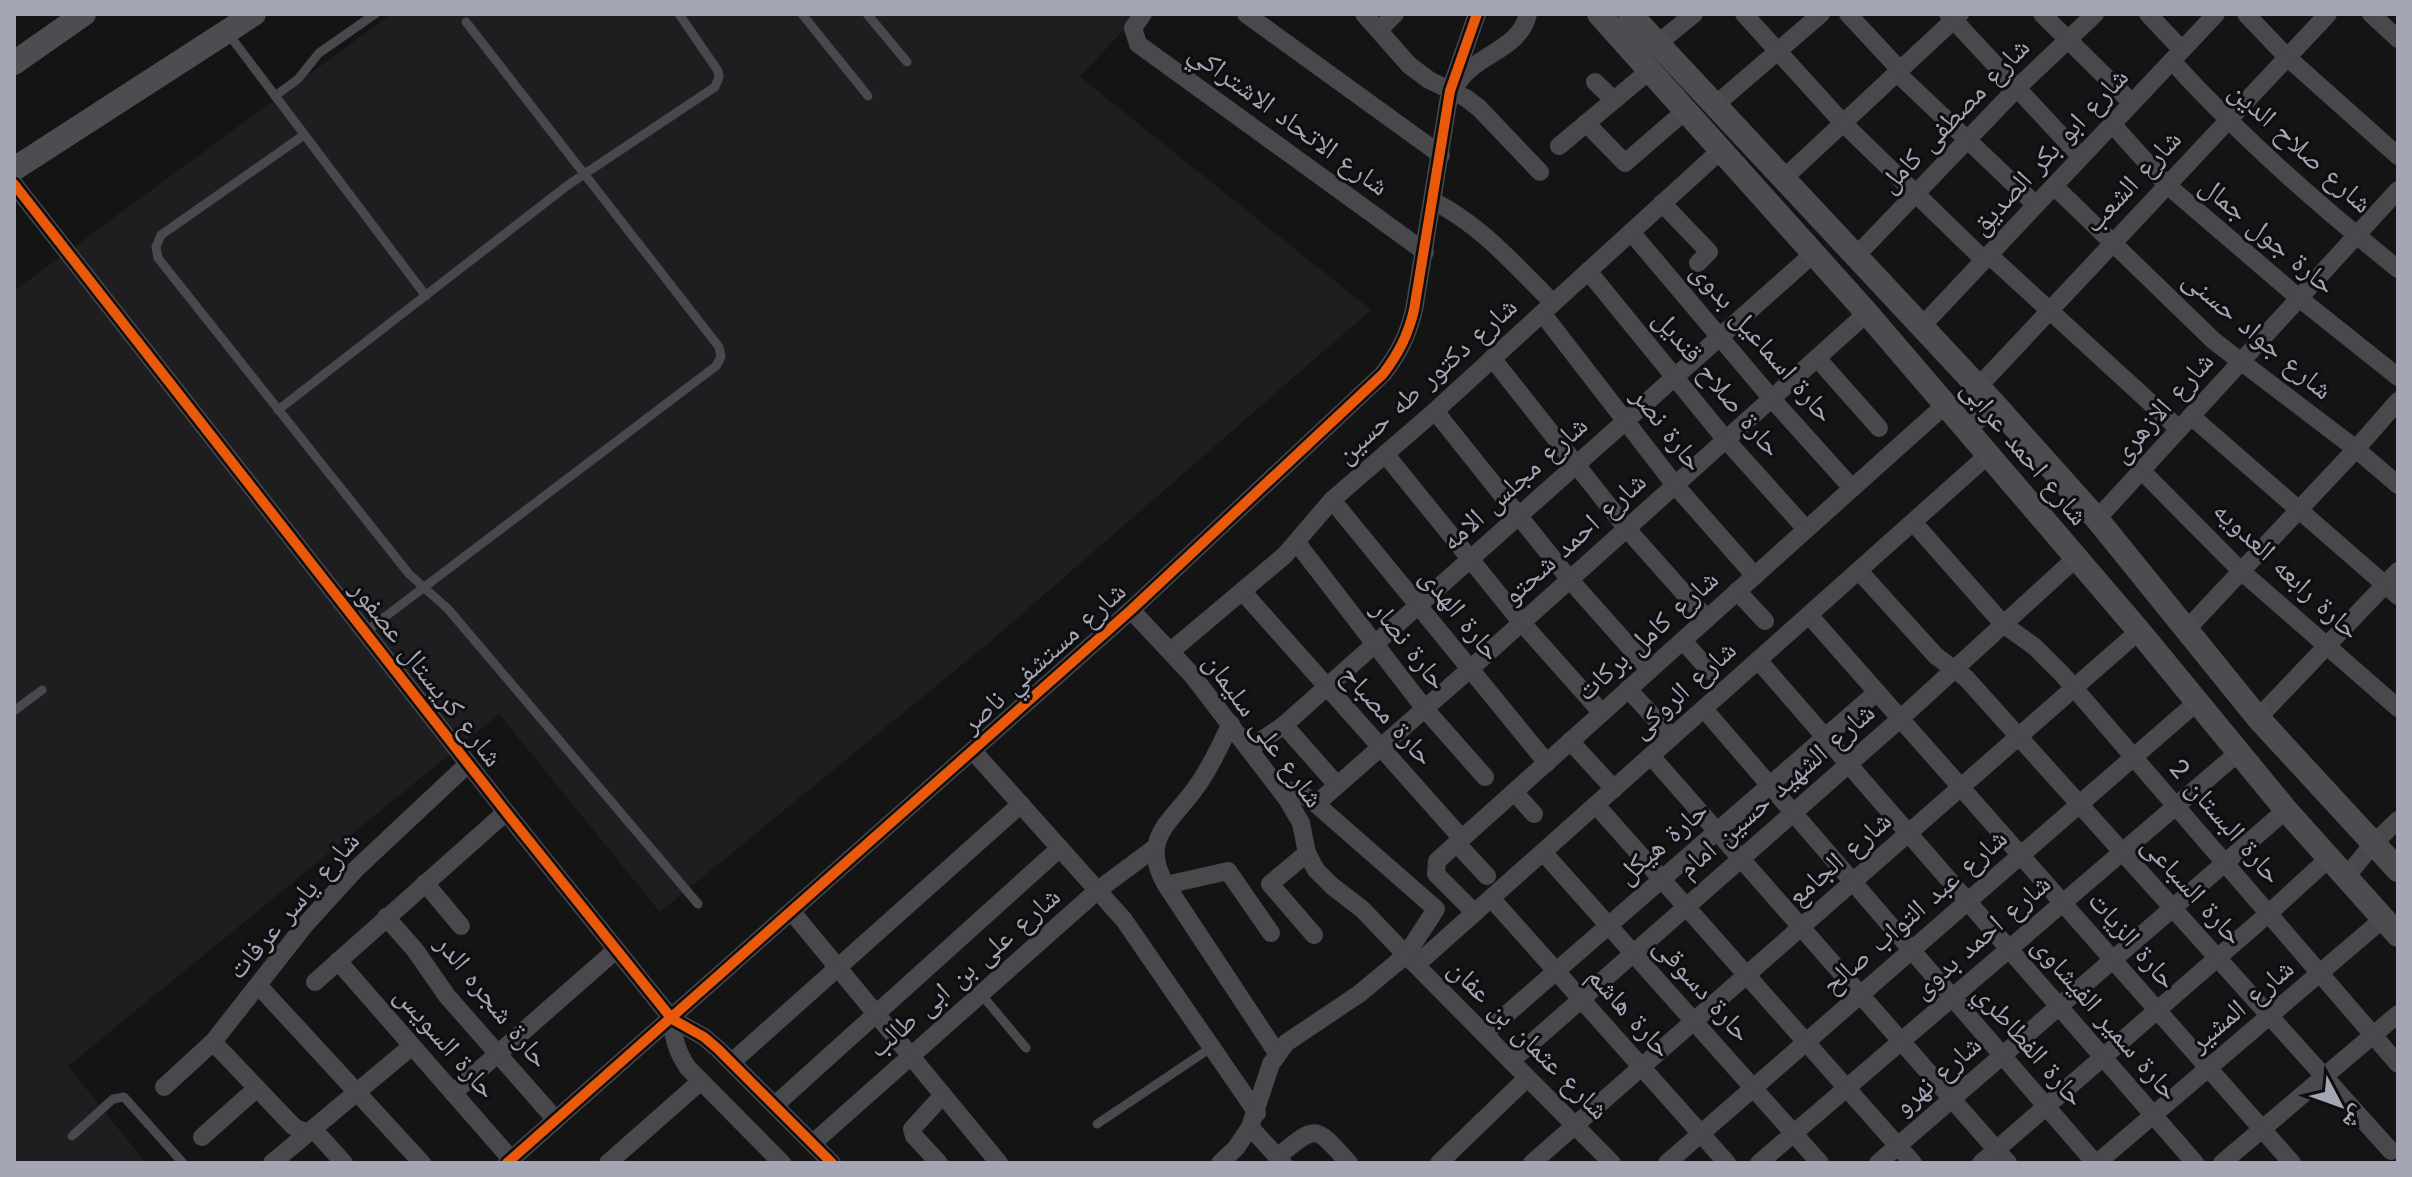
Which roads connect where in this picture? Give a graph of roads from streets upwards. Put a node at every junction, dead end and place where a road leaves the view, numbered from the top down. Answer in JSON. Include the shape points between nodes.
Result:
{"nodes":[{"id":1,"x":84,"y":14,"type":"edge"},
{"id":2,"x":254,"y":14,"type":"edge"},
{"id":3,"x":1246,"y":14,"type":"edge"},
{"id":4,"x":1364,"y":14,"type":"edge"},
{"id":5,"x":1395,"y":14,"type":"edge"},
{"id":6,"x":1477,"y":14,"type":"edge"},
{"id":7,"x":1528,"y":14,"type":"edge"},
{"id":8,"x":1599,"y":14,"type":"edge"},
{"id":9,"x":1630,"y":14,"type":"edge"},
{"id":10,"x":1694,"y":14,"type":"edge"},
{"id":11,"x":1744,"y":14,"type":"edge"},
{"id":12,"x":1821,"y":14,"type":"edge"},
{"id":13,"x":1848,"y":14,"type":"edge"},
{"id":14,"x":2042,"y":14,"type":"edge"},
{"id":15,"x":2095,"y":14,"type":"edge"},
{"id":16,"x":2148,"y":14,"type":"edge"},
{"id":17,"x":2216,"y":14,"type":"edge"},
{"id":18,"x":2246,"y":14,"type":"edge"},
{"id":19,"x":2328,"y":14,"type":"edge"},
{"id":20,"x":2371,"y":14,"type":"edge"},
{"id":21,"x":1954,"y":16,"type":"edge"},
{"id":22,"x":1139,"y":18,"type":"edge"},
{"id":23,"x":1379,"y":30,"type":"junction"},
{"id":24,"x":2398,"y":39,"type":"edge"},
{"id":25,"x":2068,"y":40,"type":"junction"},
{"id":26,"x":1657,"y":44,"type":"junction"},
{"id":27,"x":1778,"y":51,"type":"junction"},
{"id":28,"x":2177,"y":56,"type":"junction"},
{"id":29,"x":2287,"y":57,"type":"junction"},
{"id":30,"x":14,"y":63,"type":"edge"},
{"id":31,"x":1649,"y":71,"type":"junction"},
{"id":32,"x":1898,"y":71,"type":"junction"},
{"id":33,"x":1595,"y":82,"type":"dead end"},
{"id":34,"x":2017,"y":88,"type":"junction"},
{"id":35,"x":1452,"y":91,"type":"junction"},
{"id":36,"x":1614,"y":100,"type":"junction"},
{"id":37,"x":2132,"y":103,"type":"junction"},
{"id":38,"x":1714,"y":106,"type":"junction"},
{"id":39,"x":1685,"y":111,"type":"junction"},
{"id":40,"x":2227,"y":121,"type":"junction"},
{"id":41,"x":1586,"y":123,"type":"junction"},
{"id":42,"x":1843,"y":123,"type":"junction"},
{"id":43,"x":2112,"y":124,"type":"junction"},
{"id":44,"x":1967,"y":140,"type":"junction"},
{"id":45,"x":1559,"y":146,"type":"dead end"},
{"id":46,"x":1720,"y":151,"type":"junction"},
{"id":47,"x":1441,"y":155,"type":"junction"},
{"id":48,"x":2398,"y":156,"type":"edge"},
{"id":49,"x":2081,"y":157,"type":"junction"},
{"id":50,"x":14,"y":169,"type":"edge"},
{"id":51,"x":1540,"y":172,"type":"dead end"},
{"id":52,"x":1782,"y":180,"type":"junction"},
{"id":53,"x":14,"y":184,"type":"edge"},
{"id":54,"x":2167,"y":185,"type":"junction"},
{"id":55,"x":2054,"y":186,"type":"junction"},
{"id":56,"x":2398,"y":190,"type":"edge"},
{"id":57,"x":1915,"y":194,"type":"junction"},
{"id":58,"x":1433,"y":201,"type":"junction"},
{"id":59,"x":1662,"y":203,"type":"junction"},
{"id":60,"x":2036,"y":205,"type":"junction"},
{"id":61,"x":1631,"y":232,"type":"junction"},
{"id":62,"x":2356,"y":236,"type":"junction"},
{"id":63,"x":2112,"y":244,"type":"junction"},
{"id":64,"x":1425,"y":252,"type":"junction"},
{"id":65,"x":1813,"y":254,"type":"junction"},
{"id":66,"x":1855,"y":257,"type":"junction"},
{"id":67,"x":1987,"y":258,"type":"junction"},
{"id":68,"x":1698,"y":263,"type":"dead end"},
{"id":69,"x":2398,"y":269,"type":"edge"},
{"id":70,"x":1588,"y":271,"type":"junction"},
{"id":71,"x":2299,"y":298,"type":"junction"},
{"id":72,"x":1548,"y":308,"type":"junction"},
{"id":73,"x":2049,"y":310,"type":"junction"},
{"id":74,"x":1867,"y":313,"type":"junction"},
{"id":75,"x":1921,"y":327,"type":"junction"},
{"id":76,"x":1720,"y":337,"type":"junction"},
{"id":77,"x":1492,"y":358,"type":"junction"},
{"id":78,"x":1817,"y":358,"type":"junction"},
{"id":79,"x":2241,"y":362,"type":"junction"},
{"id":80,"x":1676,"y":377,"type":"junction"},
{"id":81,"x":2398,"y":377,"type":"edge"},
{"id":82,"x":1978,"y":387,"type":"junction"},
{"id":83,"x":1772,"y":399,"type":"junction"},
{"id":84,"x":2398,"y":401,"type":"edge"},
{"id":85,"x":1945,"y":405,"type":"junction"},
{"id":86,"x":1996,"y":406,"type":"junction"},
{"id":87,"x":1435,"y":411,"type":"junction"},
{"id":88,"x":1626,"y":421,"type":"junction"},
{"id":89,"x":2185,"y":423,"type":"junction"},
{"id":90,"x":1879,"y":428,"type":"dead end"},
{"id":91,"x":1966,"y":430,"type":"junction"},
{"id":92,"x":1726,"y":440,"type":"junction"},
{"id":93,"x":2356,"y":449,"type":"junction"},
{"id":94,"x":1386,"y":455,"type":"junction"},
{"id":95,"x":1988,"y":455,"type":"junction"},
{"id":96,"x":1577,"y":464,"type":"junction"},
{"id":97,"x":2141,"y":470,"type":"junction"},
{"id":98,"x":1675,"y":485,"type":"junction"},
{"id":99,"x":2398,"y":485,"type":"edge"},
{"id":100,"x":1852,"y":488,"type":"junction"},
{"id":101,"x":1332,"y":500,"type":"junction"},
{"id":102,"x":2299,"y":510,"type":"junction"},
{"id":103,"x":1519,"y":516,"type":"junction"},
{"id":104,"x":2097,"y":519,"type":"junction"},
{"id":105,"x":1913,"y":522,"type":"junction"},
{"id":106,"x":1627,"y":529,"type":"junction"},
{"id":107,"x":1806,"y":529,"type":"junction"},
{"id":108,"x":1297,"y":543,"type":"junction"},
{"id":109,"x":2076,"y":558,"type":"junction"},
{"id":110,"x":1470,"y":559,"type":"junction"},
{"id":111,"x":1859,"y":571,"type":"junction"},
{"id":112,"x":2241,"y":571,"type":"junction"},
{"id":113,"x":1755,"y":576,"type":"junction"},
{"id":114,"x":1570,"y":580,"type":"junction"},
{"id":115,"x":2394,"y":584,"type":"edge"},
{"id":116,"x":1242,"y":591,"type":"junction"},
{"id":117,"x":1737,"y":591,"type":"junction"},
{"id":118,"x":1418,"y":606,"type":"junction"},
{"id":119,"x":1131,"y":610,"type":"junction"},
{"id":120,"x":1809,"y":615,"type":"junction"},
{"id":121,"x":1707,"y":619,"type":"junction"},
{"id":122,"x":1765,"y":621,"type":"dead end"},
{"id":123,"x":1522,"y":623,"type":"junction"},
{"id":124,"x":2003,"y":624,"type":"junction"},
{"id":125,"x":2186,"y":630,"type":"junction"},
{"id":126,"x":2139,"y":631,"type":"junction"},
{"id":127,"x":1683,"y":641,"type":"junction"},
{"id":128,"x":1374,"y":645,"type":"junction"},
{"id":129,"x":2326,"y":646,"type":"junction"},
{"id":130,"x":1171,"y":651,"type":"junction"},
{"id":131,"x":1758,"y":660,"type":"junction"},
{"id":132,"x":1954,"y":668,"type":"junction"},
{"id":133,"x":1470,"y":669,"type":"junction"},
{"id":134,"x":1650,"y":670,"type":"junction"},
{"id":135,"x":1710,"y":671,"type":"dead end"},
{"id":136,"x":1326,"y":688,"type":"junction"},
{"id":137,"x":1628,"y":689,"type":"junction"},
{"id":138,"x":2075,"y":689,"type":"junction"},
{"id":139,"x":1877,"y":692,"type":"junction"},
{"id":140,"x":2197,"y":702,"type":"junction"},
{"id":141,"x":2398,"y":708,"type":"edge"},
{"id":142,"x":1425,"y":709,"type":"junction"},
{"id":143,"x":1704,"y":709,"type":"junction"},
{"id":144,"x":1602,"y":713,"type":"junction"},
{"id":145,"x":2258,"y":718,"type":"junction"},
{"id":146,"x":1900,"y":719,"type":"junction"},
{"id":147,"x":1231,"y":724,"type":"junction"},
{"id":148,"x":1284,"y":725,"type":"junction"},
{"id":149,"x":1672,"y":737,"type":"junction"},
{"id":150,"x":1825,"y":737,"type":"junction"},
{"id":151,"x":2019,"y":737,"type":"junction"},
{"id":152,"x":1570,"y":741,"type":"junction"},
{"id":153,"x":1249,"y":749,"type":"junction"},
{"id":154,"x":1379,"y":749,"type":"junction"},
{"id":155,"x":973,"y":751,"type":"junction"},
{"id":156,"x":2239,"y":752,"type":"junction"},
{"id":157,"x":1651,"y":756,"type":"junction"},
{"id":158,"x":2134,"y":757,"type":"junction"},
{"id":159,"x":1547,"y":763,"type":"junction"},
{"id":160,"x":468,"y":764,"type":"junction"},
{"id":161,"x":1849,"y":764,"type":"junction"},
{"id":162,"x":1485,"y":777,"type":"dead end"},
{"id":163,"x":1337,"y":785,"type":"junction"},
{"id":164,"x":1770,"y":785,"type":"junction"},
{"id":165,"x":1279,"y":788,"type":"junction"},
{"id":166,"x":1962,"y":788,"type":"junction"},
{"id":167,"x":1614,"y":789,"type":"junction"},
{"id":168,"x":1514,"y":792,"type":"junction"},
{"id":169,"x":1021,"y":804,"type":"junction"},
{"id":170,"x":1316,"y":804,"type":"junction"},
{"id":171,"x":1596,"y":805,"type":"junction"},
{"id":172,"x":2079,"y":805,"type":"junction"},
{"id":173,"x":2176,"y":806,"type":"junction"},
{"id":174,"x":2286,"y":810,"type":"junction"},
{"id":175,"x":506,"y":812,"type":"junction"},
{"id":176,"x":1794,"y":813,"type":"junction"},
{"id":177,"x":1534,"y":814,"type":"dead end"},
{"id":178,"x":2398,"y":820,"type":"edge"},
{"id":179,"x":1717,"y":831,"type":"junction"},
{"id":180,"x":1909,"y":834,"type":"junction"},
{"id":181,"x":1458,"y":843,"type":"junction"},
{"id":182,"x":2373,"y":844,"type":"junction"},
{"id":183,"x":1156,"y":847,"type":"junction"},
{"id":184,"x":1060,"y":848,"type":"junction"},
{"id":185,"x":1543,"y":852,"type":"junction"},
{"id":186,"x":2122,"y":852,"type":"junction"},
{"id":187,"x":1307,"y":853,"type":"junction"},
{"id":188,"x":2021,"y":855,"type":"junction"},
{"id":189,"x":2329,"y":858,"type":"junction"},
{"id":190,"x":1741,"y":859,"type":"junction"},
{"id":191,"x":2225,"y":863,"type":"junction"},
{"id":192,"x":2398,"y":870,"type":"edge"},
{"id":193,"x":1487,"y":876,"type":"dead end"},
{"id":194,"x":2346,"y":877,"type":"junction"},
{"id":195,"x":1662,"y":879,"type":"junction"},
{"id":196,"x":1853,"y":882,"type":"junction"},
{"id":197,"x":425,"y":883,"type":"junction"},
{"id":198,"x":1166,"y":885,"type":"junction"},
{"id":199,"x":1098,"y":890,"type":"junction"},
{"id":200,"x":1491,"y":898,"type":"junction"},
{"id":201,"x":1968,"y":901,"type":"junction"},
{"id":202,"x":2063,"y":903,"type":"junction"},
{"id":203,"x":1686,"y":907,"type":"junction"},
{"id":204,"x":2172,"y":909,"type":"junction"},
{"id":205,"x":792,"y":912,"type":"junction"},
{"id":206,"x":1475,"y":913,"type":"junction"},
{"id":207,"x":2268,"y":914,"type":"junction"},
{"id":208,"x":386,"y":917,"type":"junction"},
{"id":209,"x":461,"y":926,"type":"dead end"},
{"id":210,"x":1609,"y":926,"type":"junction"},
{"id":211,"x":1801,"y":927,"type":"junction"},
{"id":212,"x":2391,"y":927,"type":"edge"},
{"id":213,"x":1271,"y":933,"type":"dead end"},
{"id":214,"x":1314,"y":935,"type":"dead end"},
{"id":215,"x":2009,"y":949,"type":"junction"},
{"id":216,"x":616,"y":950,"type":"junction"},
{"id":217,"x":1912,"y":950,"type":"junction"},
{"id":218,"x":1633,"y":953,"type":"junction"},
{"id":219,"x":2217,"y":959,"type":"junction"},
{"id":220,"x":1411,"y":960,"type":"junction"},
{"id":221,"x":2113,"y":960,"type":"junction"},
{"id":222,"x":338,"y":961,"type":"junction"},
{"id":223,"x":838,"y":967,"type":"junction"},
{"id":224,"x":1556,"y":971,"type":"junction"},
{"id":225,"x":1747,"y":975,"type":"junction"},
{"id":226,"x":2320,"y":975,"type":"junction"},
{"id":227,"x":315,"y":982,"type":"dead end"},
{"id":228,"x":258,"y":985,"type":"junction"},
{"id":229,"x":1861,"y":995,"type":"junction"},
{"id":230,"x":1953,"y":997,"type":"junction"},
{"id":231,"x":1581,"y":999,"type":"junction"},
{"id":232,"x":2059,"y":1006,"type":"junction"},
{"id":233,"x":2158,"y":1010,"type":"junction"},
{"id":234,"x":876,"y":1013,"type":"junction"},
{"id":235,"x":2398,"y":1014,"type":"edge"},
{"id":236,"x":2269,"y":1017,"type":"junction"},
{"id":237,"x":672,"y":1019,"type":"junction"},
{"id":238,"x":1694,"y":1021,"type":"junction"},
{"id":239,"x":1484,"y":1034,"type":"junction"},
{"id":240,"x":2372,"y":1036,"type":"junction"},
{"id":241,"x":1901,"y":1041,"type":"junction"},
{"id":242,"x":213,"y":1042,"type":"junction"},
{"id":243,"x":1806,"y":1042,"type":"junction"},
{"id":244,"x":412,"y":1046,"type":"junction"},
{"id":245,"x":1277,"y":1053,"type":"junction"},
{"id":246,"x":498,"y":1054,"type":"junction"},
{"id":247,"x":2002,"y":1055,"type":"junction"},
{"id":248,"x":911,"y":1056,"type":"junction"},
{"id":249,"x":2103,"y":1057,"type":"junction"},
{"id":250,"x":1511,"y":1061,"type":"junction"},
{"id":251,"x":732,"y":1062,"type":"junction"},
{"id":252,"x":2398,"y":1064,"type":"edge"},
{"id":253,"x":1641,"y":1067,"type":"junction"},
{"id":254,"x":2209,"y":1068,"type":"junction"},
{"id":255,"x":1527,"y":1078,"type":"junction"},
{"id":256,"x":2323,"y":1078,"type":"junction"},
{"id":257,"x":701,"y":1081,"type":"junction"},
{"id":258,"x":164,"y":1087,"type":"dead end"},
{"id":259,"x":257,"y":1088,"type":"junction"},
{"id":260,"x":1754,"y":1088,"type":"junction"},
{"id":261,"x":1847,"y":1088,"type":"junction"},
{"id":262,"x":356,"y":1092,"type":"junction"},
{"id":263,"x":453,"y":1093,"type":"junction"},
{"id":264,"x":943,"y":1095,"type":"junction"},
{"id":265,"x":1952,"y":1099,"type":"junction"},
{"id":266,"x":775,"y":1105,"type":"junction"},
{"id":267,"x":2047,"y":1107,"type":"junction"},
{"id":268,"x":2154,"y":1115,"type":"junction"},
{"id":269,"x":556,"y":1120,"type":"junction"},
{"id":270,"x":1254,"y":1120,"type":"junction"},
{"id":271,"x":1575,"y":1125,"type":"junction"},
{"id":272,"x":2262,"y":1129,"type":"junction"},
{"id":273,"x":312,"y":1130,"type":"junction"},
{"id":274,"x":1794,"y":1133,"type":"junction"},
{"id":275,"x":1701,"y":1134,"type":"junction"},
{"id":276,"x":202,"y":1137,"type":"dead end"},
{"id":277,"x":813,"y":1143,"type":"junction"},
{"id":278,"x":1898,"y":1146,"type":"junction"},
{"id":279,"x":2002,"y":1156,"type":"edge"},
{"id":280,"x":2388,"y":1156,"type":"edge"},
{"id":281,"x":1280,"y":1160,"type":"edge"},
{"id":282,"x":509,"y":1161,"type":"edge"},
{"id":283,"x":272,"y":1163,"type":"edge"},
{"id":284,"x":344,"y":1163,"type":"edge"},
{"id":285,"x":422,"y":1163,"type":"edge"},
{"id":286,"x":608,"y":1163,"type":"edge"},
{"id":287,"x":782,"y":1163,"type":"edge"},
{"id":288,"x":832,"y":1163,"type":"edge"},
{"id":289,"x":939,"y":1163,"type":"edge"},
{"id":290,"x":999,"y":1163,"type":"edge"},
{"id":291,"x":1220,"y":1163,"type":"edge"},
{"id":292,"x":1349,"y":1163,"type":"edge"},
{"id":293,"x":1439,"y":1163,"type":"edge"},
{"id":294,"x":1532,"y":1163,"type":"edge"},
{"id":295,"x":1612,"y":1163,"type":"edge"},
{"id":296,"x":1667,"y":1163,"type":"edge"},
{"id":297,"x":1727,"y":1163,"type":"edge"},
{"id":298,"x":1759,"y":1163,"type":"edge"},
{"id":299,"x":1820,"y":1163,"type":"edge"},
{"id":300,"x":1878,"y":1163,"type":"edge"},
{"id":301,"x":1913,"y":1163,"type":"edge"},
{"id":302,"x":1981,"y":1163,"type":"edge"},
{"id":303,"x":2096,"y":1163,"type":"edge"},
{"id":304,"x":2195,"y":1163,"type":"edge"},
{"id":305,"x":2222,"y":1163,"type":"edge"},
{"id":306,"x":2292,"y":1163,"type":"edge"}],
"edges":[{"from":1,"to":30,"type":"street"},
{"from":2,"to":50,"type":"street"},
{"from":3,"to":47,"type":"street"},
{"from":4,"to":23,"type":"street"},
{"from":5,"to":23,"type":"street"},
{"from":6,"to":35,"type":"street","name":"شارع مستشفي ناصر"},
{"from":7,"to":35,"type":"street","via":[[1519,34],[1466,72]]},
{"from":8,"to":31,"type":"street","name":"شارع احمد عرابى"},
{"from":9,"to":26,"type":"street","name":"شارع احمد عرابى"},
{"from":10,"to":26,"type":"street"},
{"from":11,"to":27,"type":"street"},
{"from":12,"to":27,"type":"street"},
{"from":13,"to":32,"type":"street"},
{"from":14,"to":25,"type":"street"},
{"from":15,"to":25,"type":"street","name":"شارع مصطفى كامل"},
{"from":16,"to":28,"type":"street","name":"شارع صلاح الدين"},
{"from":17,"to":28,"type":"street","name":"شارع ابو بكر الصديق"},
{"from":18,"to":29,"type":"street"},
{"from":19,"to":29,"type":"street","name":"شارع الشعب"},
{"from":20,"to":24,"type":"street"},
{"from":21,"to":32,"type":"street"},
{"from":21,"to":34,"type":"street"},
{"from":22,"to":64,"type":"street","name":"شارع الاتحاد الاشتراكي","via":[[1133,34],[1138,44]]},
{"from":23,"to":35,"type":"street","via":[[1409,65]]},
{"from":25,"to":34,"type":"street","name":"شارع مصطفى كامل"},
{"from":25,"to":37,"type":"street"},
{"from":26,"to":38,"type":"street","name":"شارع احمد عرابى"},
{"from":27,"to":38,"type":"street"},
{"from":27,"to":42,"type":"street"},
{"from":28,"to":37,"type":"street","name":"شارع ابو بكر الصديق"},
{"from":28,"to":40,"type":"street","name":"شارع صلاح الدين"},
{"from":29,"to":40,"type":"street","name":"شارع الشعب"},
{"from":29,"to":48,"type":"street"},
{"from":31,"to":36,"type":"street"},
{"from":31,"to":39,"type":"street","name":"شارع احمد عرابى"},
{"from":32,"to":42,"type":"street"},
{"from":32,"to":44,"type":"street"},
{"from":33,"to":36,"type":"street"},
{"from":34,"to":44,"type":"street","name":"شارع مصطفى كامل"},
{"from":34,"to":49,"type":"street"},
{"from":35,"to":47,"type":"street","name":"شارع مستشفي ناصر"},
{"from":35,"to":51,"type":"street","via":[[1479,108]]},
{"from":36,"to":41,"type":"street"},
{"from":37,"to":43,"type":"street","name":"شارع ابو بكر الصديق"},
{"from":38,"to":52,"type":"street","name":"شارع احمد عرابى"},
{"from":39,"to":41,"type":"street","via":[[1625,163]]},
{"from":39,"to":46,"type":"street","name":"شارع احمد عرابى"},
{"from":40,"to":54,"type":"street","name":"شارع الشعب"},
{"from":40,"to":62,"type":"street","name":"شارع صلاح الدين"},
{"from":41,"to":45,"type":"street"},
{"from":42,"to":52,"type":"street"},
{"from":42,"to":57,"type":"street"},
{"from":43,"to":49,"type":"street","name":"شارع ابو بكر الصديق"},
{"from":43,"to":54,"type":"street","name":"حارة جول جمال"},
{"from":44,"to":57,"type":"street","name":"شارع مصطفى كامل"},
{"from":44,"to":60,"type":"street"},
{"from":46,"to":59,"type":"street","name":"شارع دكتور طه حسين"},
{"from":46,"to":65,"type":"street","name":"شارع احمد عرابى"},
{"from":47,"to":58,"type":"street","name":"شارع مستشفي ناصر"},
{"from":49,"to":55,"type":"street","name":"شارع ابو بكر الصديق"},
{"from":52,"to":66,"type":"street","name":"شارع احمد عرابى"},
{"from":53,"to":160,"type":"street","name":"شارع كريستال عصفور"},
{"from":54,"to":63,"type":"street","name":"شارع الشعب"},
{"from":54,"to":71,"type":"street","name":"حارة جول جمال"},
{"from":55,"to":60,"type":"street","name":"شارع ابو بكر الصديق"},
{"from":55,"to":63,"type":"street","name":"شارع جواد حسنى"},
{"from":56,"to":62,"type":"street","name":"شارع الازهرى"},
{"from":57,"to":66,"type":"street","name":"شارع مصطفى كامل"},
{"from":57,"to":67,"type":"street"},
{"from":58,"to":64,"type":"street","name":"شارع مستشفي ناصر"},
{"from":58,"to":72,"type":"street","name":"حارة نصر","via":[[1478,229]]},
{"from":59,"to":61,"type":"street","name":"شارع دكتور طه حسين"},
{"from":59,"to":68,"type":"street","via":[[1709,252]]},
{"from":60,"to":67,"type":"street","name":"شارع ابو بكر الصديق"},
{"from":61,"to":70,"type":"street","name":"شارع دكتور طه حسين"},
{"from":61,"to":76,"type":"street","name":"حارة اسماعيل بدوى"},
{"from":62,"to":69,"type":"street","name":"شارع صلاح الدين"},
{"from":62,"to":71,"type":"street","name":"شارع الازهرى"},
{"from":63,"to":73,"type":"street","name":"شارع الشعب"},
{"from":63,"to":79,"type":"street","name":"شارع جواد حسنى"},
{"from":64,"to":119,"type":"street","name":"شارع مستشفي ناصر","via":[[1408,333],[1383,374]]},
{"from":65,"to":74,"type":"street","name":"شارع احمد عرابى"},
{"from":65,"to":76,"type":"street","name":"شارع مجلس الامه"},
{"from":66,"to":75,"type":"street","name":"شارع احمد عرابى"},
{"from":67,"to":73,"type":"street"},
{"from":67,"to":75,"type":"street","name":"شارع ابو بكر الصديق"},
{"from":70,"to":72,"type":"street","name":"شارع دكتور طه حسين"},
{"from":70,"to":80,"type":"street","name":"حارة صلاح قنديل"},
{"from":71,"to":79,"type":"street","name":"شارع الازهرى"},
{"from":71,"to":81,"type":"street","name":"حارة جول جمال"},
{"from":72,"to":77,"type":"street","name":"شارع دكتور طه حسين"},
{"from":72,"to":88,"type":"street","name":"حارة نصر"},
{"from":73,"to":82,"type":"street","name":"شارع الشعب"},
{"from":73,"to":89,"type":"street"},
{"from":74,"to":78,"type":"street","name":"شارع احمد شحتو"},
{"from":74,"to":85,"type":"street","name":"شارع احمد عرابى"},
{"from":75,"to":82,"type":"street","name":"شارع احمد عرابى"},
{"from":76,"to":80,"type":"street","name":"شارع مجلس الامه"},
{"from":76,"to":83,"type":"street","name":"حارة اسماعيل بدوى"},
{"from":77,"to":87,"type":"street","name":"شارع دكتور طه حسين"},
{"from":77,"to":96,"type":"street"},
{"from":78,"to":83,"type":"street","name":"شارع احمد شحتو"},
{"from":78,"to":90,"type":"street"},
{"from":79,"to":89,"type":"street","name":"شارع الازهرى"},
{"from":79,"to":93,"type":"street","name":"شارع جواد حسنى"},
{"from":80,"to":88,"type":"street","name":"شارع مجلس الامه"},
{"from":80,"to":92,"type":"street","name":"حارة صلاح قنديل"},
{"from":82,"to":86,"type":"street","name":"شارع احمد عرابى"},
{"from":83,"to":92,"type":"street","name":"شارع احمد شحتو"},
{"from":83,"to":100,"type":"street","name":"حارة اسماعيل بدوى"},
{"from":84,"to":93,"type":"street"},
{"from":85,"to":91,"type":"street","name":"شارع احمد عرابى"},
{"from":85,"to":100,"type":"street","name":"شارع كامل بركات"},
{"from":86,"to":91,"type":"street"},
{"from":86,"to":104,"type":"street","name":"شارع احمد عرابى"},
{"from":87,"to":94,"type":"street","name":"شارع دكتور طه حسين"},
{"from":87,"to":103,"type":"street"},
{"from":88,"to":96,"type":"street","name":"شارع مجلس الامه"},
{"from":88,"to":98,"type":"street","name":"حارة نصر"},
{"from":89,"to":97,"type":"street","name":"شارع الازهرى"},
{"from":89,"to":102,"type":"street"},
{"from":91,"to":95,"type":"street","name":"شارع احمد عرابى"},
{"from":92,"to":98,"type":"street","name":"شارع احمد شحتو"},
{"from":92,"to":107,"type":"street","name":"حارة صلاح قنديل"},
{"from":93,"to":99,"type":"street","name":"شارع جواد حسنى"},
{"from":93,"to":102,"type":"street"},
{"from":94,"to":101,"type":"street","name":"شارع دكتور طه حسين"},
{"from":94,"to":110,"type":"street"},
{"from":95,"to":105,"type":"street","name":"شارع الروكى"},
{"from":95,"to":109,"type":"street","name":"شارع احمد عرابى"},
{"from":96,"to":103,"type":"street","name":"شارع مجلس الامه"},
{"from":96,"to":106,"type":"street"},
{"from":97,"to":104,"type":"street","name":"شارع الازهرى"},
{"from":97,"to":112,"type":"street","name":"حارة رابعه العدويه"},
{"from":98,"to":106,"type":"street","name":"شارع احمد شحتو"},
{"from":98,"to":113,"type":"street","name":"حارة نصر"},
{"from":100,"to":107,"type":"street","name":"شارع كامل بركات"},
{"from":101,"to":108,"type":"street","name":"شارع دكتور طه حسين"},
{"from":101,"to":118,"type":"street","name":"حارة الهدى"},
{"from":102,"to":112,"type":"street"},
{"from":102,"to":115,"type":"street"},
{"from":103,"to":110,"type":"street","name":"شارع مجلس الامه"},
{"from":103,"to":114,"type":"street"},
{"from":104,"to":125,"type":"street","name":"شارع احمد عرابى"},
{"from":105,"to":111,"type":"street","name":"شارع الروكى"},
{"from":105,"to":124,"type":"street","name":"حارة البستان 2"},
{"from":106,"to":114,"type":"street","name":"شارع احمد شحتو"},
{"from":106,"to":121,"type":"street"},
{"from":107,"to":113,"type":"street","name":"شارع كامل بركات"},
{"from":108,"to":116,"type":"street","name":"شارع دكتور طه حسين"},
{"from":108,"to":128,"type":"street","name":"حارة نصار"},
{"from":109,"to":124,"type":"street","name":"شارع الشهيد حسين امام"},
{"from":109,"to":126,"type":"street","name":"شارع احمد عرابى"},
{"from":110,"to":118,"type":"street","name":"شارع مجلس الامه"},
{"from":110,"to":123,"type":"street"},
{"from":111,"to":120,"type":"street","name":"شارع الروكى"},
{"from":111,"to":132,"type":"street","name":"حارة السباعى","via":[[1936,656]]},
{"from":112,"to":125,"type":"street"},
{"from":112,"to":129,"type":"street","name":"حارة رابعه العدويه"},
{"from":113,"to":117,"type":"street","name":"شارع كامل بركات"},
{"from":114,"to":123,"type":"street","name":"شارع احمد شحتو"},
{"from":114,"to":134,"type":"street"},
{"from":115,"to":129,"type":"street"},
{"from":116,"to":130,"type":"street","name":"شارع دكتور طه حسين"},
{"from":116,"to":136,"type":"street","name":"حارة مصباح"},
{"from":117,"to":121,"type":"street","name":"شارع كامل بركات"},
{"from":117,"to":122,"type":"street"},
{"from":118,"to":128,"type":"street","name":"شارع مجلس الامه"},
{"from":118,"to":133,"type":"street","name":"حارة الهدى"},
{"from":119,"to":130,"type":"street","name":"شارع على سليمان"},
{"from":119,"to":155,"type":"street","name":"شارع مستشفي ناصر"},
{"from":120,"to":131,"type":"street","name":"شارع الروكى"},
{"from":120,"to":139,"type":"street","name":"حارة الزيات"},
{"from":121,"to":127,"type":"street","name":"شارع كامل بركات"},
{"from":123,"to":133,"type":"street","name":"شارع احمد شحتو"},
{"from":123,"to":144,"type":"street"},
{"from":124,"to":132,"type":"street","name":"شارع الشهيد حسين امام"},
{"from":124,"to":138,"type":"street","name":"حارة البستان 2","via":[[2035,647]]},
{"from":125,"to":145,"type":"street","name":"شارع احمد عرابى"},
{"from":126,"to":138,"type":"street","name":"شارع الجامع"},
{"from":126,"to":140,"type":"street","name":"شارع احمد عرابى"},
{"from":127,"to":134,"type":"street","name":"شارع كامل بركات"},
{"from":127,"to":135,"type":"street"},
{"from":128,"to":136,"type":"street","name":"شارع مجلس الامه"},
{"from":128,"to":142,"type":"street","name":"حارة نصار"},
{"from":129,"to":141,"type":"street","name":"حارة رابعه العدويه"},
{"from":129,"to":145,"type":"street"},
{"from":130,"to":147,"type":"street","name":"شارع على سليمان"},
{"from":131,"to":143,"type":"street","name":"شارع الروكى"},
{"from":131,"to":150,"type":"street","name":"حارة سمير الفيشاوى"},
{"from":132,"to":146,"type":"street","name":"شارع الشهيد حسين امام"},
{"from":132,"to":151,"type":"street","name":"حارة السباعى"},
{"from":133,"to":142,"type":"street","name":"شارع احمد شحتو"},
{"from":133,"to":159,"type":"street","name":"حارة الهدى"},
{"from":134,"to":137,"type":"street","name":"شارع كامل بركات"},
{"from":136,"to":148,"type":"street","name":"شارع مجلس الامه"},
{"from":136,"to":154,"type":"street","name":"حارة مصباح"},
{"from":137,"to":144,"type":"street","name":"شارع كامل بركات"},
{"from":137,"to":149,"type":"street"},
{"from":138,"to":151,"type":"street","name":"شارع الجامع"},
{"from":138,"to":158,"type":"street","name":"حارة البستان 2"},
{"from":139,"to":146,"type":"street","name":"حارة الزيات"},
{"from":139,"to":150,"type":"street","name":"حارة هيكل"},
{"from":140,"to":156,"type":"street","name":"شارع احمد عرابى"},
{"from":140,"to":158,"type":"street","name":"شارع عبد التواب صالح"},
{"from":142,"to":154,"type":"street","name":"شارع احمد شحتو"},
{"from":142,"to":162,"type":"street","name":"حارة نصار"},
{"from":143,"to":149,"type":"street","name":"شارع الروكى"},
{"from":143,"to":164,"type":"street","name":"حارة الفطاطري"},
{"from":144,"to":152,"type":"street","name":"شارع كامل بركات"},
{"from":145,"to":182,"type":"street","name":"شارع احمد عرابى"},
{"from":146,"to":161,"type":"street","name":"شارع الشهيد حسين امام"},
{"from":146,"to":166,"type":"street","name":"حارة الزيات"},
{"from":147,"to":153,"type":"street","name":"شارع على سليمان"},
{"from":147,"to":183,"type":"street"},
{"from":148,"to":153,"type":"street","name":"شارع مجلس الامه"},
{"from":148,"to":163,"type":"street"},
{"from":149,"to":157,"type":"street","name":"شارع الروكى"},
{"from":150,"to":161,"type":"street","name":"حارة سمير الفيشاوى"},
{"from":150,"to":164,"type":"street","name":"حارة هيكل"},
{"from":151,"to":166,"type":"street","name":"شارع الجامع"},
{"from":151,"to":172,"type":"street","name":"حارة السباعى"},
{"from":152,"to":159,"type":"street","name":"شارع كامل بركات"},
{"from":152,"to":167,"type":"street"},
{"from":153,"to":165,"type":"street","name":"شارع على سليمان"},
{"from":154,"to":163,"type":"street","name":"شارع احمد شحتو"},
{"from":154,"to":181,"type":"street","name":"حارة مصباح","via":[[1457,833]]},
{"from":155,"to":169,"type":"street"},
{"from":155,"to":205,"type":"street","name":"شارع مستشفي ناصر"},
{"from":156,"to":173,"type":"street","name":"شارع احمد بدوى"},
{"from":156,"to":174,"type":"street","name":"شارع احمد عرابى"},
{"from":157,"to":167,"type":"street","name":"شارع الروكى"},
{"from":157,"to":179,"type":"street"},
{"from":158,"to":172,"type":"street","name":"شارع عبد التواب صالح"},
{"from":158,"to":173,"type":"street","name":"حارة البستان 2"},
{"from":159,"to":168,"type":"street","name":"شارع كامل بركات"},
{"from":160,"to":175,"type":"street","name":"شارع كريستال عصفور"},
{"from":160,"to":228,"type":"street","name":"شارع ياسر عرفات","via":[[356,869]]},
{"from":161,"to":176,"type":"street","name":"شارع الشهيد حسين امام"},
{"from":161,"to":180,"type":"street","name":"حارة سمير الفيشاوى"},
{"from":163,"to":170,"type":"street","name":"شارع احمد شحتو"},
{"from":164,"to":176,"type":"street","name":"حارة الفطاطري"},
{"from":164,"to":179,"type":"street","name":"حارة هيكل"},
{"from":165,"to":170,"type":"street"},
{"from":165,"to":187,"type":"street","name":"شارع على سليمان","via":[[1301,823]]},
{"from":166,"to":180,"type":"street","name":"شارع الجامع"},
{"from":166,"to":188,"type":"street","name":"حارة الزيات"},
{"from":167,"to":171,"type":"street","name":"شارع الروكى"},
{"from":168,"to":177,"type":"street"},
{"from":168,"to":181,"type":"street","name":"شارع كامل بركات"},
{"from":169,"to":184,"type":"street"},
{"from":169,"to":223,"type":"street"},
{"from":170,"to":220,"type":"street","via":[[1436,906]]},
{"from":171,"to":185,"type":"street","name":"شارع الروكى"},
{"from":171,"to":195,"type":"street"},
{"from":172,"to":186,"type":"street","name":"حارة السباعى"},
{"from":172,"to":188,"type":"street","name":"شارع عبد التواب صالح"},
{"from":173,"to":186,"type":"street","name":"شارع احمد بدوى"},
{"from":173,"to":191,"type":"street","name":"حارة البستان 2"},
{"from":174,"to":189,"type":"street","name":"شارع احمد عرابى"},
{"from":174,"to":191,"type":"street","name":"شارع نهرو"},
{"from":175,"to":197,"type":"street"},
{"from":175,"to":216,"type":"street","name":"شارع كريستال عصفور"},
{"from":176,"to":190,"type":"street","name":"شارع الشهيد حسين امام"},
{"from":176,"to":196,"type":"street","name":"حارة الفطاطري"},
{"from":178,"to":182,"type":"street"},
{"from":179,"to":190,"type":"street"},
{"from":179,"to":195,"type":"street","name":"حارة هيكل"},
{"from":180,"to":196,"type":"street","name":"شارع الجامع"},
{"from":180,"to":201,"type":"street","name":"حارة سمير الفيشاوى"},
{"from":181,"to":193,"type":"street","name":"حارة مصباح"},
{"from":181,"to":206,"type":"street","name":"شارع كامل بركات","via":[[1437,861],[1435,871]]},
{"from":182,"to":192,"type":"street","name":"شارع احمد عرابى"},
{"from":182,"to":194,"type":"street"},
{"from":183,"to":198,"type":"street"},
{"from":183,"to":199,"type":"street","name":"شارع على بن ابى طالب"},
{"from":184,"to":199,"type":"street"},
{"from":184,"to":234,"type":"street"},
{"from":185,"to":200,"type":"street","name":"شارع الروكى"},
{"from":185,"to":210,"type":"street","name":"حارة دسوقى"},
{"from":186,"to":202,"type":"street","name":"شارع احمد بدوى"},
{"from":186,"to":204,"type":"street","name":"حارة السباعى"},
{"from":187,"to":214,"type":"street","via":[[1270,885]]},
{"from":187,"to":220,"type":"street","name":"شارع على سليمان","via":[[1323,879],[1362,909]]},
{"from":188,"to":201,"type":"street","name":"شارع عبد التواب صالح"},
{"from":188,"to":202,"type":"street","name":"حارة الزيات"},
{"from":189,"to":194,"type":"street","name":"شارع احمد عرابى"},
{"from":189,"to":207,"type":"street"},
{"from":190,"to":203,"type":"street","name":"شارع الشهيد حسين امام"},
{"from":190,"to":211,"type":"street"},
{"from":191,"to":204,"type":"street","name":"شارع نهرو"},
{"from":191,"to":207,"type":"street","name":"حارة البستان 2"},
{"from":194,"to":212,"type":"street","name":"شارع احمد عرابى"},
{"from":195,"to":203,"type":"street"},
{"from":195,"to":210,"type":"street","name":"حارة هيكل"},
{"from":196,"to":211,"type":"street","name":"شارع الجامع"},
{"from":196,"to":217,"type":"street","name":"حارة الفطاطري"},
{"from":197,"to":208,"type":"street"},
{"from":197,"to":209,"type":"street"},
{"from":198,"to":213,"type":"street","via":[[1229,872]]},
{"from":198,"to":245,"type":"street"},
{"from":199,"to":248,"type":"street","name":"شارع على بن ابى طالب"},
{"from":199,"to":270,"type":"street","via":[[1212,1047]]},
{"from":200,"to":206,"type":"street","name":"شارع الروكى"},
{"from":200,"to":224,"type":"street","name":"حارة هاشم"},
{"from":201,"to":215,"type":"street","name":"حارة سمير الفيشاوى"},
{"from":201,"to":217,"type":"street","name":"شارع عبد التواب صالح"},
{"from":202,"to":215,"type":"street","name":"شارع احمد بدوى"},
{"from":202,"to":221,"type":"street","name":"حارة الزيات"},
{"from":203,"to":218,"type":"street","name":"شارع الشهيد حسين امام"},
{"from":203,"to":225,"type":"street"},
{"from":204,"to":219,"type":"street","name":"حارة السباعى"},
{"from":204,"to":221,"type":"street","name":"شارع نهرو"},
{"from":205,"to":223,"type":"street"},
{"from":205,"to":237,"type":"street","name":"شارع مستشفي ناصر"},
{"from":206,"to":220,"type":"street","name":"شارع الروكى"},
{"from":207,"to":219,"type":"street"},
{"from":207,"to":226,"type":"street","name":"حارة البستان 2"},
{"from":208,"to":222,"type":"street"},
{"from":208,"to":246,"type":"street","name":"حارة شجره الدر"},
{"from":210,"to":218,"type":"street","name":"حارة دسوقى"},
{"from":210,"to":224,"type":"street","name":"حارة هيكل"},
{"from":211,"to":225,"type":"street","name":"شارع الجامع"},
{"from":211,"to":229,"type":"street"},
{"from":212,"to":226,"type":"street","name":"شارع المشير"},
{"from":215,"to":230,"type":"street","name":"شارع احمد بدوى"},
{"from":215,"to":232,"type":"street","name":"حارة سمير الفيشاوى"},
{"from":216,"to":237,"type":"street","name":"شارع كريستال عصفور"},
{"from":216,"to":246,"type":"street"},
{"from":217,"to":229,"type":"street","name":"شارع عبد التواب صالح"},
{"from":217,"to":230,"type":"street","name":"حارة الفطاطري"},
{"from":218,"to":231,"type":"street","name":"شارع الشهيد حسين امام"},
{"from":218,"to":238,"type":"street","name":"حارة دسوقى"},
{"from":219,"to":233,"type":"street"},
{"from":219,"to":236,"type":"street","name":"حارة السباعى"},
{"from":220,"to":239,"type":"street","name":"شارع عثمان بن عفان"},
{"from":220,"to":245,"type":"street","via":[[1296,1034]]},
{"from":221,"to":232,"type":"street","name":"شارع نهرو"},
{"from":221,"to":233,"type":"street","name":"حارة الزيات"},
{"from":222,"to":227,"type":"street"},
{"from":222,"to":244,"type":"street","name":"حارة السويس"},
{"from":223,"to":234,"type":"street"},
{"from":223,"to":251,"type":"street"},
{"from":224,"to":231,"type":"street","name":"حارة هاشم"},
{"from":224,"to":239,"type":"street","name":"حارة هيكل"},
{"from":225,"to":238,"type":"street","name":"شارع الجامع"},
{"from":225,"to":243,"type":"street"},
{"from":226,"to":236,"type":"street","name":"شارع المشير"},
{"from":226,"to":240,"type":"street","name":"حارة البستان 2"},
{"from":228,"to":242,"type":"street","name":"شارع ياسر عرفات"},
{"from":228,"to":262,"type":"street"},
{"from":229,"to":241,"type":"street"},
{"from":229,"to":243,"type":"street","name":"شارع عبد التواب صالح"},
{"from":230,"to":241,"type":"street","name":"شارع احمد بدوى"},
{"from":230,"to":247,"type":"street","name":"حارة الفطاطري"},
{"from":231,"to":250,"type":"street","name":"شارع الشهيد حسين امام"},
{"from":231,"to":253,"type":"street","name":"حارة هاشم"},
{"from":232,"to":247,"type":"street","name":"شارع نهرو"},
{"from":232,"to":249,"type":"street","name":"حارة سمير الفيشاوى"},
{"from":233,"to":249,"type":"street"},
{"from":233,"to":254,"type":"street","name":"حارة الزيات"},
{"from":234,"to":248,"type":"street"},
{"from":234,"to":266,"type":"street"},
{"from":235,"to":240,"type":"street"},
{"from":236,"to":254,"type":"street","name":"شارع المشير"},
{"from":236,"to":256,"type":"street","name":"حارة السباعى"},
{"from":237,"to":251,"type":"street","name":"شارع كريستال عصفور","via":[[704,1037]]},
{"from":237,"to":257,"type":"street","name":"شارع كريستال عصفور","via":[[678,1053]]},
{"from":237,"to":269,"type":"street","name":"شارع مستشفي ناصر"},
{"from":238,"to":253,"type":"street","name":"شارع الجامع"},
{"from":238,"to":260,"type":"street","name":"حارة دسوقى"},
{"from":239,"to":250,"type":"street","name":"شارع عثمان بن عفان"},
{"from":240,"to":252,"type":"street","name":"حارة البستان 2"},
{"from":240,"to":256,"type":"street"},
{"from":241,"to":261,"type":"street","name":"شارع احمد بدوى"},
{"from":241,"to":265,"type":"street"},
{"from":242,"to":258,"type":"street","name":"شارع ياسر عرفات"},
{"from":242,"to":259,"type":"street"},
{"from":243,"to":260,"type":"street","name":"شارع عبد التواب صالح"},
{"from":243,"to":261,"type":"street"},
{"from":244,"to":262,"type":"street"},
{"from":244,"to":263,"type":"street","name":"حارة السويس"},
{"from":245,"to":270,"type":"street"},
{"from":246,"to":263,"type":"street"},
{"from":246,"to":269,"type":"street","name":"حارة شجره الدر"},
{"from":247,"to":265,"type":"street","name":"شارع نهرو"},
{"from":247,"to":267,"type":"street","name":"حارة الفطاطري"},
{"from":248,"to":264,"type":"street"},
{"from":248,"to":277,"type":"street","name":"شارع على بن ابى طالب"},
{"from":249,"to":267,"type":"street"},
{"from":249,"to":268,"type":"street","name":"حارة سمير الفيشاوى"},
{"from":250,"to":255,"type":"street","name":"شارع عثمان بن عفان"},
{"from":251,"to":266,"type":"street","name":"شارع كريستال عصفور"},
{"from":253,"to":271,"type":"street","name":"شارع الجامع"},
{"from":253,"to":275,"type":"street","name":"حارة هاشم"},
{"from":254,"to":268,"type":"street","name":"شارع المشير"},
{"from":254,"to":272,"type":"street","name":"حارة الزيات"},
{"from":255,"to":271,"type":"street","name":"شارع عثمان بن عفان"},
{"from":255,"to":293,"type":"street"},
{"from":256,"to":272,"type":"street"},
{"from":256,"to":280,"type":"street","name":"حارة السباعى"},
{"from":257,"to":286,"type":"street"},
{"from":257,"to":287,"type":"street","name":"شارع كريستال عصفور"},
{"from":259,"to":273,"type":"street","via":[[293,1126]]},
{"from":259,"to":276,"type":"street"},
{"from":260,"to":274,"type":"street","name":"حارة دسوقى"},
{"from":260,"to":275,"type":"street","name":"شارع عبد التواب صالح"},
{"from":261,"to":274,"type":"street","name":"شارع احمد بدوى"},
{"from":261,"to":278,"type":"street"},
{"from":262,"to":273,"type":"street"},
{"from":262,"to":285,"type":"street"},
{"from":263,"to":282,"type":"street","name":"حارة السويس"},
{"from":264,"to":289,"type":"street","via":[[912,1129]]},
{"from":264,"to":290,"type":"street"},
{"from":265,"to":278,"type":"street","name":"شارع نهرو"},
{"from":265,"to":279,"type":"street"},
{"from":266,"to":277,"type":"street","name":"شارع كريستال عصفور"},
{"from":267,"to":279,"type":"street"},
{"from":267,"to":303,"type":"street","name":"حارة الفطاطري"},
{"from":268,"to":303,"type":"street","name":"شارع المشير"},
{"from":268,"to":304,"type":"street","name":"حارة سمير الفيشاوى"},
{"from":269,"to":282,"type":"street","name":"شارع مستشفي ناصر"},
{"from":270,"to":281,"type":"street"},
{"from":270,"to":291,"type":"street"},
{"from":271,"to":294,"type":"street","name":"شارع الجامع"},
{"from":271,"to":295,"type":"street","name":"شارع عثمان بن عفان"},
{"from":272,"to":305,"type":"street"},
{"from":272,"to":306,"type":"street","name":"حارة الزيات"},
{"from":273,"to":283,"type":"street"},
{"from":273,"to":284,"type":"street"},
{"from":274,"to":298,"type":"street","name":"شارع احمد بدوى"},
{"from":274,"to":299,"type":"street","name":"حارة دسوقى"},
{"from":275,"to":296,"type":"street","name":"شارع عبد التواب صالح"},
{"from":275,"to":297,"type":"street","name":"حارة هاشم"},
{"from":277,"to":288,"type":"street","name":"شارع كريستال عصفور"},
{"from":278,"to":300,"type":"street","name":"شارع نهرو"},
{"from":278,"to":301,"type":"street"},
{"from":279,"to":302,"type":"street"},
{"from":281,"to":292,"type":"street","via":[[1306,1134],[1315,1132]]}]}
